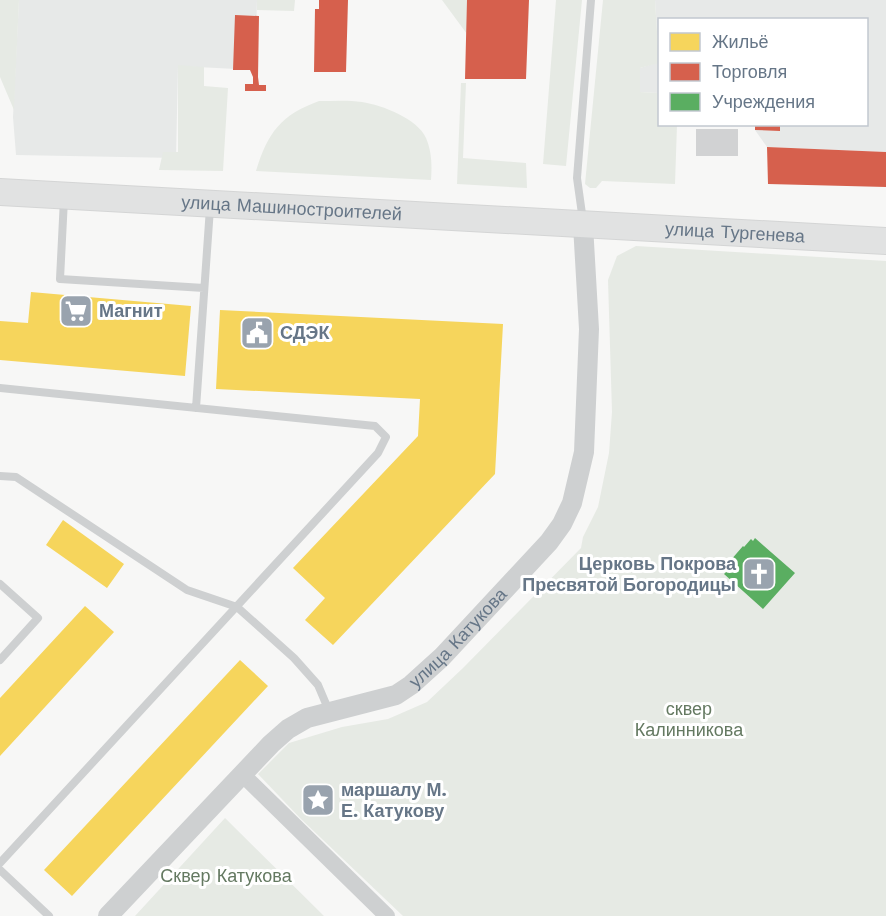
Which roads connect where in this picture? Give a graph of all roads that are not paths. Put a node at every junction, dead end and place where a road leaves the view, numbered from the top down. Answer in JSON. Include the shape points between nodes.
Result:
{"nodes":[{"id":1,"x":591,"y":0,"type":"edge"},
{"id":2,"x":0,"y":192,"type":"edge"},
{"id":3,"x":64,"y":196,"type":"junction"},
{"id":4,"x":210,"y":205,"type":"junction"},
{"id":5,"x":583,"y":225,"type":"junction"},
{"id":6,"x":886,"y":241,"type":"edge"},
{"id":7,"x":204,"y":288,"type":"junction"},
{"id":8,"x":0,"y":388,"type":"edge"},
{"id":9,"x":196,"y":408,"type":"junction"},
{"id":10,"x":0,"y":476,"type":"edge"},
{"id":11,"x":0,"y":584,"type":"edge"},
{"id":12,"x":237,"y":607,"type":"junction"},
{"id":13,"x":0,"y":660,"type":"edge"},
{"id":14,"x":329,"y":711,"type":"junction"},
{"id":15,"x":242,"y":774,"type":"junction"},
{"id":16,"x":0,"y":863,"type":"edge"},
{"id":17,"x":0,"y":870,"type":"edge"},
{"id":18,"x":49,"y":916,"type":"edge"},
{"id":19,"x":108,"y":916,"type":"edge"},
{"id":20,"x":387,"y":916,"type":"edge"}],
"edges":[{"from":1,"to":5,"type":"lane","via":[[577,177]]},
{"from":2,"to":3,"type":"main road","name":"улица Машиностроителей"},
{"from":3,"to":4,"type":"main road","name":"улица Машиностроителей"},
{"from":3,"to":7,"type":"lane","via":[[60,279]]},
{"from":4,"to":5,"type":"main road","name":"улица Машиностроителей"},
{"from":4,"to":7,"type":"lane"},
{"from":5,"to":6,"type":"main road","name":"улица Тургенева"},
{"from":5,"to":14,"type":"street","name":"улица Катукова","via":[[589,329],[584,452],[572,503],[562,524],[411,686],[396,695]]},
{"from":7,"to":9,"type":"lane"},
{"from":8,"to":9,"type":"lane"},
{"from":9,"to":12,"type":"lane","via":[[375,426],[386,437],[378,453]]},
{"from":10,"to":12,"type":"lane","via":[[16,477],[187,590]]},
{"from":11,"to":13,"type":"lane","via":[[38,618]]},
{"from":12,"to":14,"type":"lane","via":[[318,685]]},
{"from":12,"to":16,"type":"lane"},
{"from":14,"to":15,"type":"street","name":"улица Катукова","via":[[288,729]]},
{"from":15,"to":19,"type":"street","name":"улица Катукова"},
{"from":15,"to":20,"type":"street"},
{"from":17,"to":18,"type":"lane"}]}
